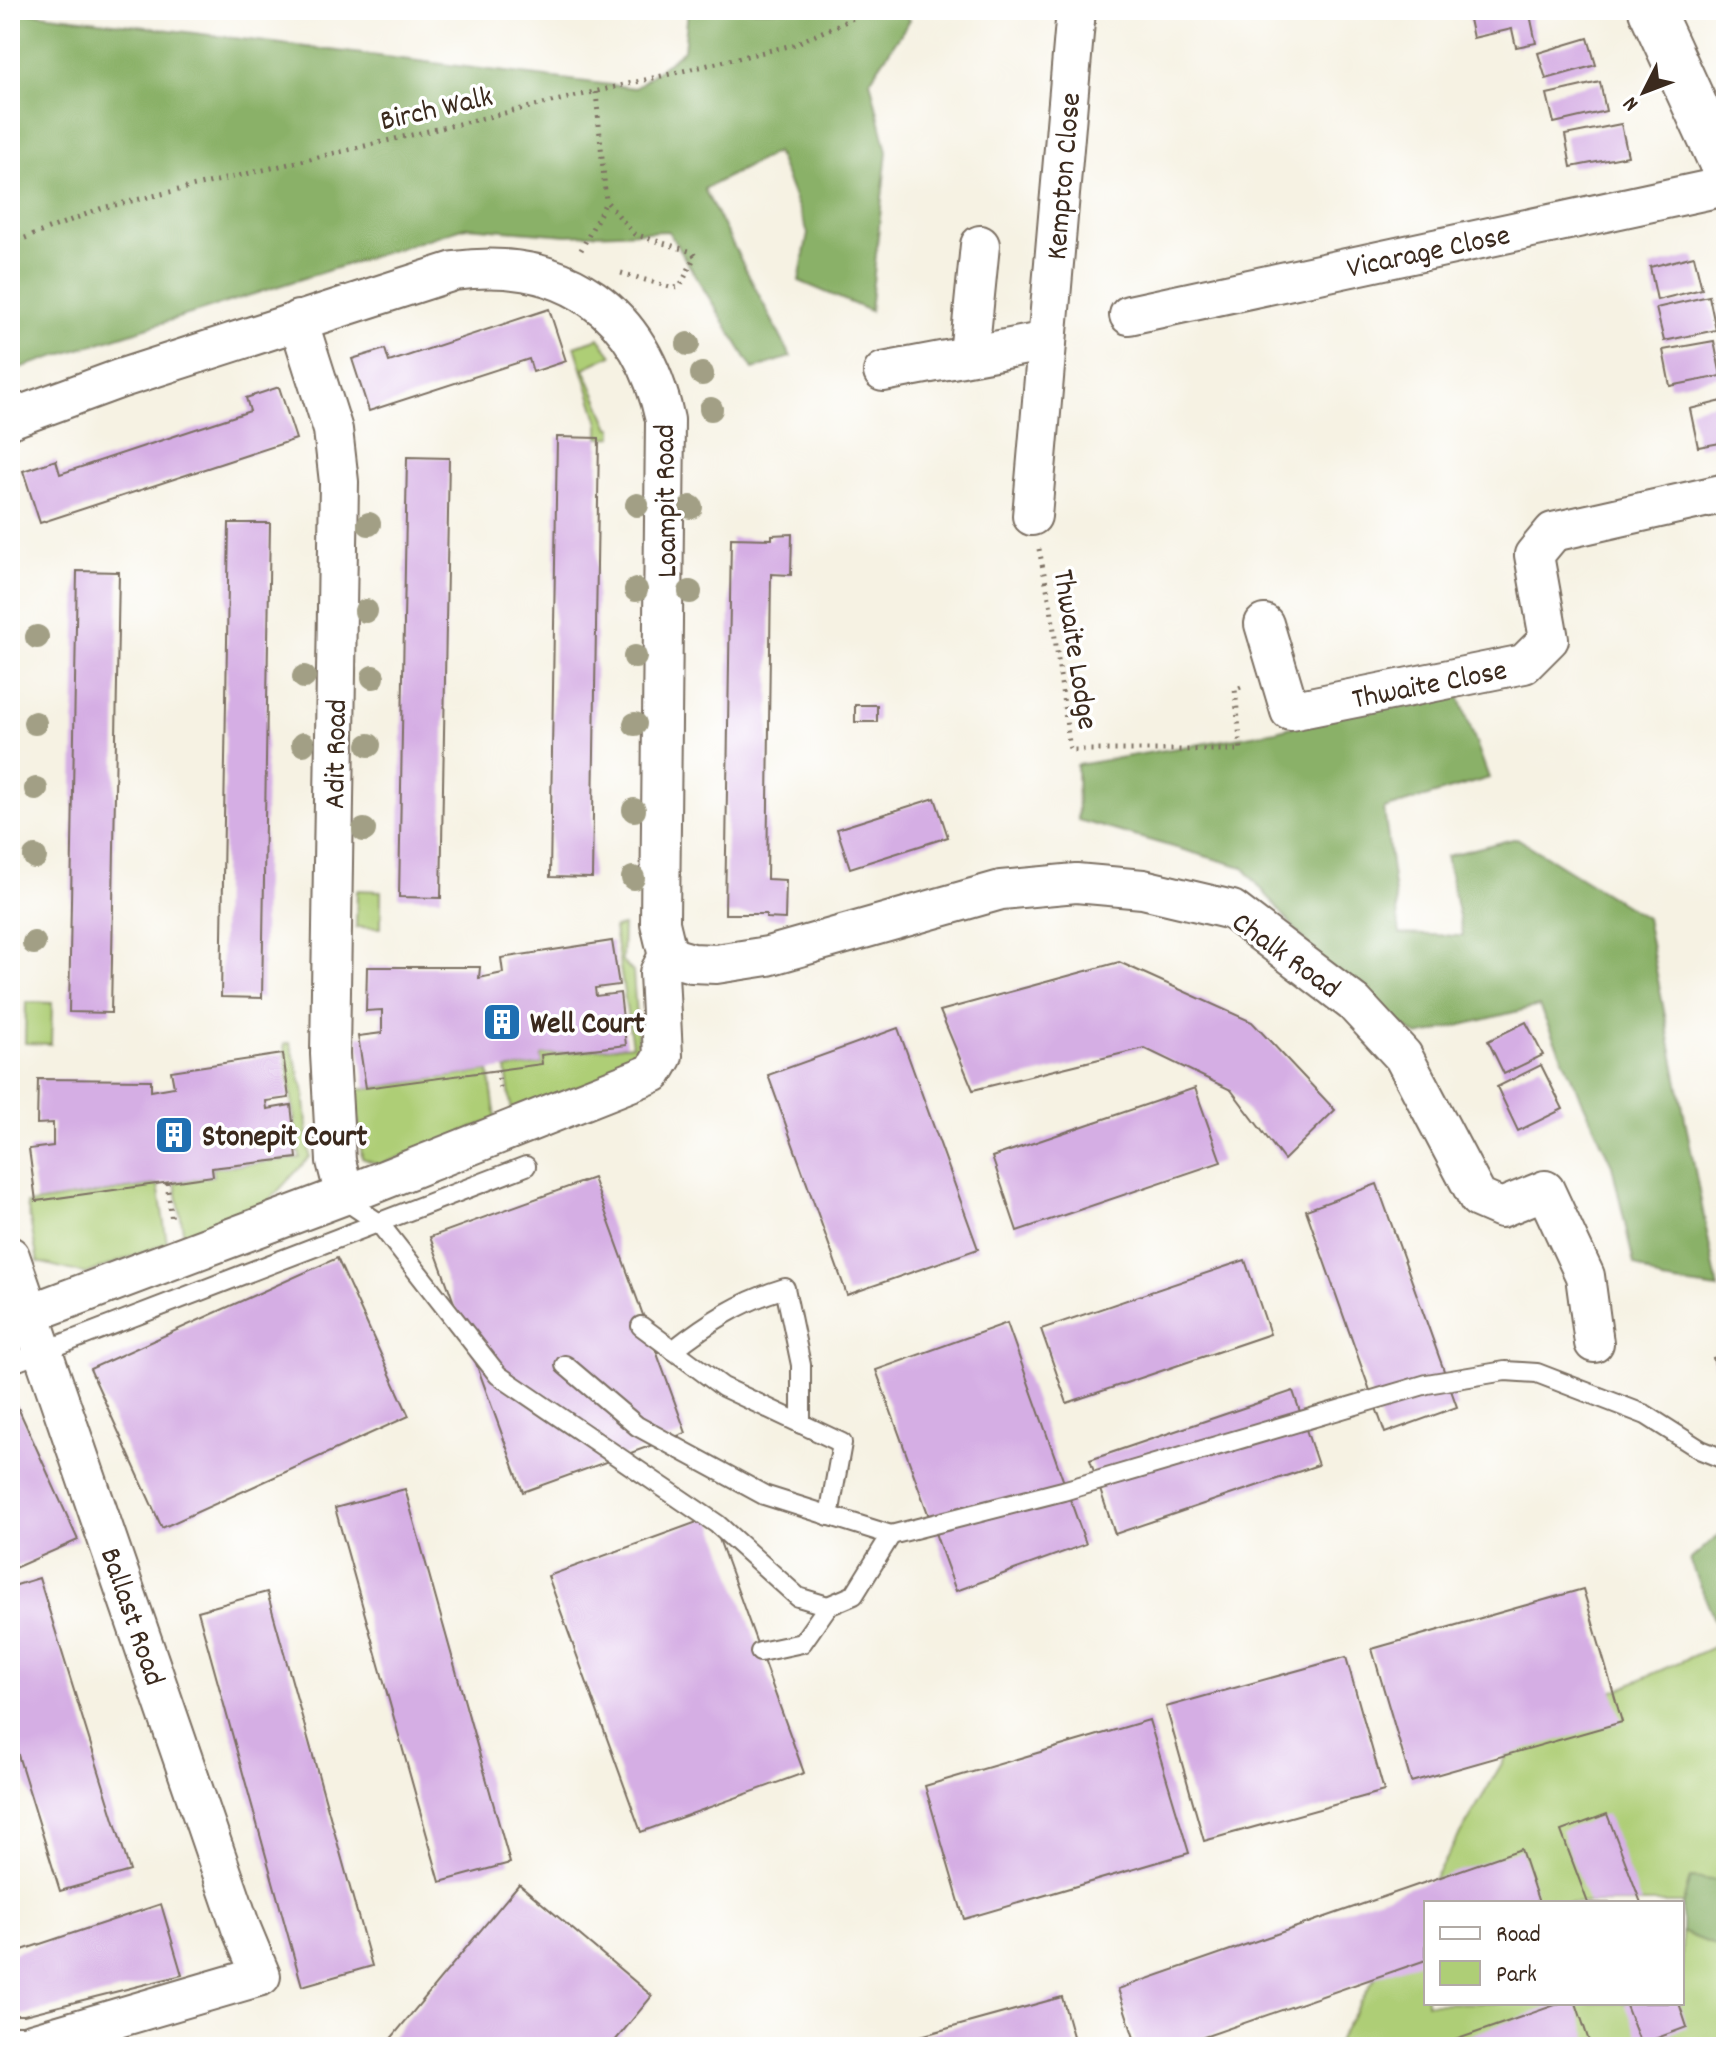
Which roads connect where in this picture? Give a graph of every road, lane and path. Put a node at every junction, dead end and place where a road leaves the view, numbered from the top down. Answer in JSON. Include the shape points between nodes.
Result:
{"nodes":[{"id":1,"x":871,"y":10,"type":"edge"},
{"id":2,"x":1076,"y":10,"type":"edge"},
{"id":3,"x":1651,"y":10,"type":"edge"},
{"id":4,"x":596,"y":92,"type":"junction"},
{"id":5,"x":1726,"y":173,"type":"edge"},
{"id":6,"x":1726,"y":186,"type":"edge"},
{"id":7,"x":606,"y":201,"type":"junction"},
{"id":8,"x":10,"y":244,"type":"edge"},
{"id":9,"x":980,"y":245,"type":"dead end"},
{"id":10,"x":612,"y":270,"type":"dead end"},
{"id":11,"x":565,"y":283,"type":"junction"},
{"id":12,"x":1129,"y":315,"type":"dead end"},
{"id":13,"x":298,"y":320,"type":"junction"},
{"id":14,"x":1047,"y":341,"type":"junction"},
{"id":15,"x":969,"y":355,"type":"junction"},
{"id":16,"x":883,"y":372,"type":"dead end"},
{"id":17,"x":10,"y":419,"type":"edge"},
{"id":18,"x":1726,"y":493,"type":"edge"},
{"id":19,"x":1032,"y":516,"type":"joint"},
{"id":20,"x":1264,"y":624,"type":"dead end"},
{"id":21,"x":1278,"y":673,"type":"junction"},
{"id":22,"x":668,"y":956,"type":"junction"},
{"id":23,"x":526,"y":1166,"type":"dead end"},
{"id":24,"x":167,"y":1183,"type":"dead end"},
{"id":25,"x":344,"y":1192,"type":"junction"},
{"id":26,"x":379,"y":1223,"type":"junction"},
{"id":27,"x":174,"y":1229,"type":"dead end"},
{"id":28,"x":10,"y":1256,"type":"edge"},
{"id":29,"x":20,"y":1317,"type":"edge"},
{"id":30,"x":641,"y":1326,"type":"dead end"},
{"id":31,"x":1594,"y":1343,"type":"dead end"},
{"id":32,"x":673,"y":1350,"type":"junction"},
{"id":33,"x":10,"y":1364,"type":"edge"},
{"id":34,"x":565,"y":1365,"type":"dead end"},
{"id":35,"x":801,"y":1424,"type":"junction"},
{"id":36,"x":1726,"y":1460,"type":"edge"},
{"id":37,"x":829,"y":1516,"type":"junction"},
{"id":38,"x":891,"y":1535,"type":"junction"},
{"id":39,"x":828,"y":1606,"type":"junction"},
{"id":40,"x":760,"y":1652,"type":"dead end"},
{"id":41,"x":10,"y":2045,"type":"edge"}],
"edges":[{"from":1,"to":4,"type":"path","name":"Birch Walk","via":[[793,45]]},
{"from":2,"to":14,"type":"street","name":"Kempton Close"},
{"from":3,"to":5,"type":"street"},
{"from":4,"to":7,"type":"path"},
{"from":4,"to":8,"type":"path","name":"Birch Walk","via":[[102,208]]},
{"from":6,"to":12,"type":"street","name":"Vicarage Close"},
{"from":7,"to":10,"type":"path","via":[[634,234],[695,256],[680,287]]},
{"from":7,"to":11,"type":"path"},
{"from":9,"to":15,"type":"street"},
{"from":11,"to":13,"type":"street","name":"Loampit Road","via":[[518,269],[454,271]]},
{"from":11,"to":22,"type":"street","name":"Loampit Road","via":[[604,307],[628,331],[647,358],[665,420],[660,923]]},
{"from":13,"to":17,"type":"street","name":"Loampit Road"},
{"from":13,"to":25,"type":"street","name":"Adit Road","via":[[333,430],[339,482],[330,1054],[333,1136]]},
{"from":14,"to":15,"type":"street"},
{"from":14,"to":19,"type":"street","name":"Kempton Close"},
{"from":15,"to":16,"type":"street"},
{"from":18,"to":21,"type":"street","name":"Thwaite Close","via":[[1553,532],[1534,555],[1549,639],[1524,664],[1290,711]]},
{"from":19,"to":21,"type":"path","name":"Thwaite Lodge","via":[[1051,608],[1070,750],[1241,750],[1235,689]]},
{"from":20,"to":21,"type":"street","name":"Thwaite Close"},
{"from":22,"to":25,"type":"street","via":[[659,973],[663,1056],[653,1073]]},
{"from":22,"to":31,"type":"street","name":"Chalk Road","via":[[716,964],[768,956],[1001,890],[1037,886],[1076,883],[1143,889],[1232,910],[1354,1003],[1403,1056],[1478,1198],[1501,1208],[1545,1190],[1585,1276]]},
{"from":23,"to":26,"type":"lane"},
{"from":24,"to":27,"type":"path"},
{"from":25,"to":26,"type":"lane","via":[[352,1205]]},
{"from":25,"to":29,"type":"street"},
{"from":26,"to":33,"type":"lane"},
{"from":26,"to":39,"type":"lane","via":[[498,1375],[717,1524],[798,1597]]},
{"from":28,"to":29,"type":"street","name":"Ballast Road"},
{"from":29,"to":41,"type":"street","name":"Ballast Road","via":[[261,1976]]},
{"from":30,"to":32,"type":"lane"},
{"from":32,"to":35,"type":"lane","via":[[723,1387]]},
{"from":32,"to":35,"type":"lane","via":[[710,1321],[785,1288],[801,1365]]},
{"from":34,"to":37,"type":"lane","via":[[637,1426],[764,1495]]},
{"from":35,"to":37,"type":"lane","via":[[842,1443]]},
{"from":36,"to":38,"type":"lane","via":[[1646,1415],[1537,1373],[1505,1371],[1427,1384],[1063,1491]]},
{"from":37,"to":38,"type":"lane"},
{"from":38,"to":39,"type":"lane","via":[[854,1595]]},
{"from":39,"to":40,"type":"lane","via":[[802,1643]]}]}
